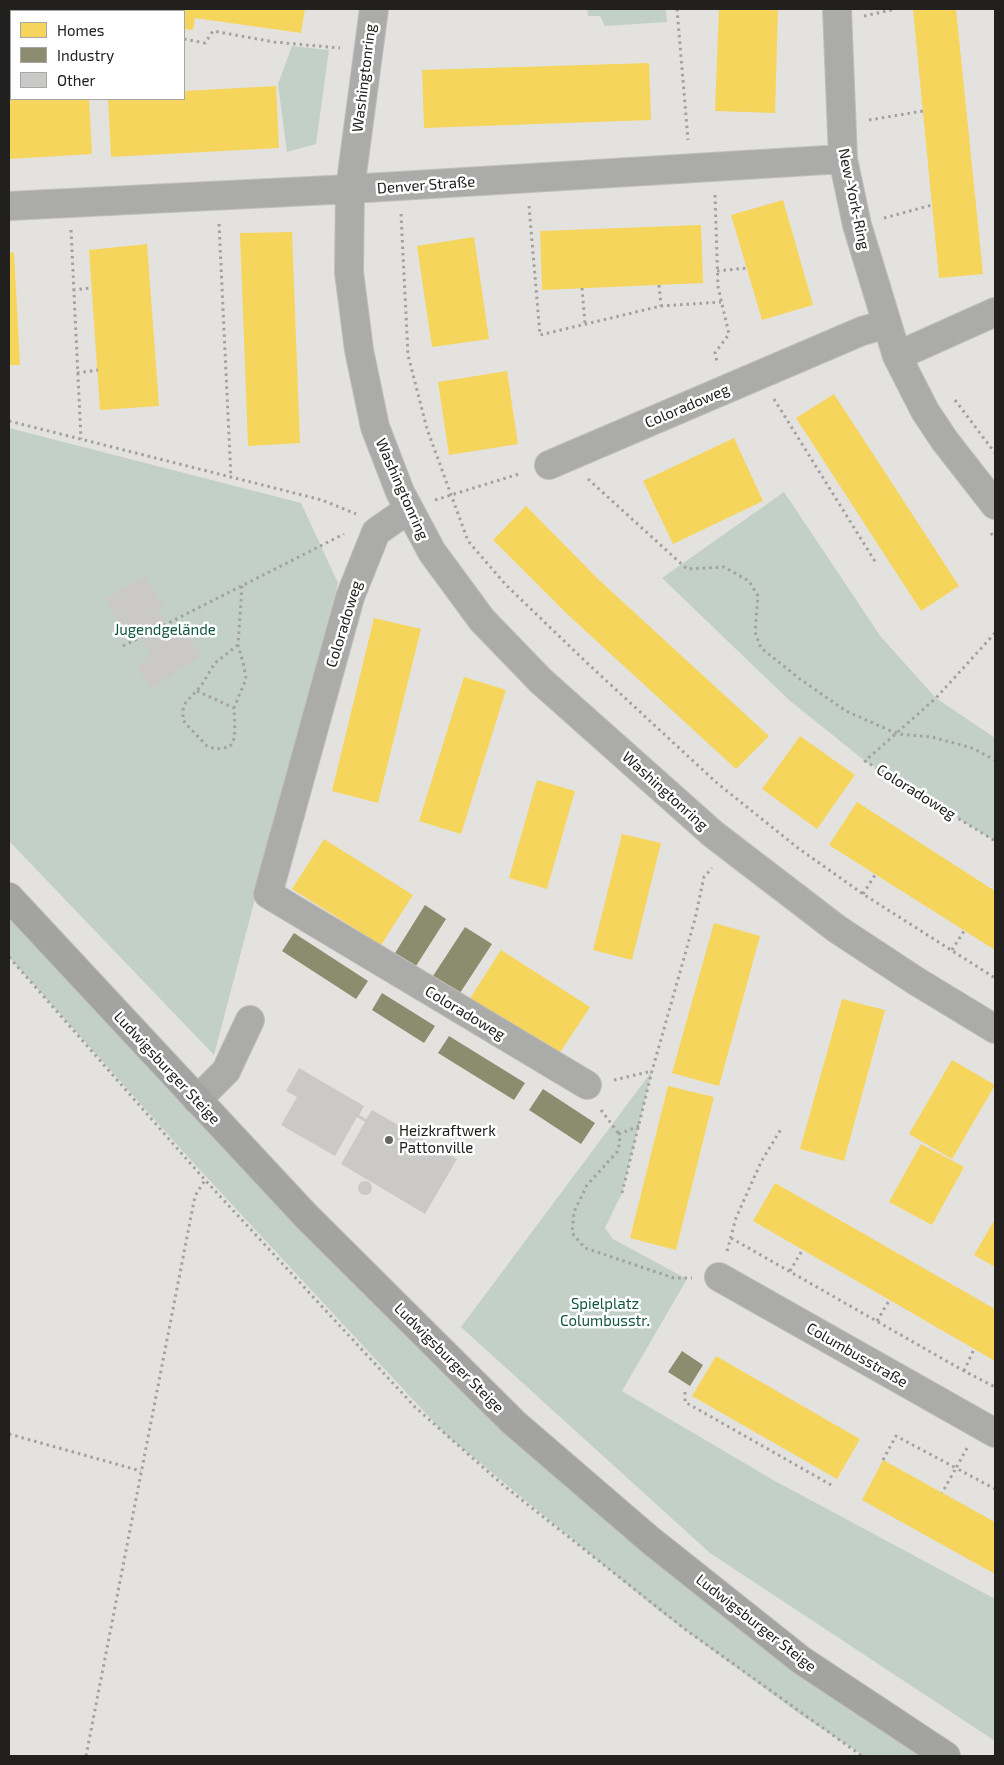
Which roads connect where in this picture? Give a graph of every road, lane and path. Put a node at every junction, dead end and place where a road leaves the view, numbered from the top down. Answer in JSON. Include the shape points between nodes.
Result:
{"nodes":[{"id":1,"x":374,"y":9,"type":"edge"},
{"id":2,"x":677,"y":9,"type":"edge"},
{"id":3,"x":836,"y":9,"type":"edge"},
{"id":4,"x":185,"y":39,"type":"edge"},
{"id":5,"x":368,"y":50,"type":"junction"},
{"id":6,"x":923,"y":111,"type":"dead end"},
{"id":7,"x":841,"y":123,"type":"junction"},
{"id":8,"x":842,"y":159,"type":"junction"},
{"id":9,"x":702,"y":168,"type":"junction"},
{"id":10,"x":527,"y":178,"type":"junction"},
{"id":11,"x":399,"y":186,"type":"junction"},
{"id":12,"x":350,"y":190,"type":"junction"},
{"id":13,"x":932,"y":205,"type":"dead end"},
{"id":14,"x":9,"y":206,"type":"edge"},
{"id":15,"x":219,"y":222,"type":"dead end"},
{"id":16,"x":71,"y":224,"type":"dead end"},
{"id":17,"x":857,"y":225,"type":"junction"},
{"id":18,"x":747,"y":268,"type":"dead end"},
{"id":19,"x":717,"y":270,"type":"junction"},
{"id":20,"x":659,"y":285,"type":"dead end"},
{"id":21,"x":91,"y":288,"type":"dead end"},
{"id":22,"x":582,"y":288,"type":"dead end"},
{"id":23,"x":73,"y":290,"type":"junction"},
{"id":24,"x":721,"y":302,"type":"junction"},
{"id":25,"x":660,"y":306,"type":"junction"},
{"id":26,"x":995,"y":312,"type":"edge"},
{"id":27,"x":585,"y":324,"type":"junction"},
{"id":28,"x":887,"y":324,"type":"junction"},
{"id":29,"x":896,"y":356,"type":"junction"},
{"id":30,"x":98,"y":370,"type":"dead end"},
{"id":31,"x":77,"y":373,"type":"junction"},
{"id":32,"x":759,"y":375,"type":"junction"},
{"id":33,"x":725,"y":390,"type":"junction"},
{"id":34,"x":952,"y":397,"type":"dead end"},
{"id":35,"x":9,"y":421,"type":"edge"},
{"id":36,"x":81,"y":439,"type":"junction"},
{"id":37,"x":995,"y":453,"type":"edge"},
{"id":38,"x":557,"y":462,"type":"junction"},
{"id":39,"x":231,"y":478,"type":"junction"},
{"id":40,"x":451,"y":495,"type":"junction"},
{"id":41,"x":995,"y":506,"type":"edge"},
{"id":42,"x":409,"y":509,"type":"junction"},
{"id":43,"x":376,"y":532,"type":"junction"},
{"id":44,"x":876,"y":563,"type":"dead end"},
{"id":45,"x":242,"y":585,"type":"junction"},
{"id":46,"x":995,"y":633,"type":"edge"},
{"id":47,"x":238,"y":645,"type":"junction"},
{"id":48,"x":123,"y":646,"type":"dead end"},
{"id":49,"x":197,"y":691,"type":"junction"},
{"id":50,"x":234,"y":708,"type":"junction"},
{"id":51,"x":898,"y":734,"type":"junction"},
{"id":52,"x":995,"y":760,"type":"edge"},
{"id":53,"x":995,"y":841,"type":"edge"},
{"id":54,"x":730,"y":846,"type":"junction"},
{"id":55,"x":875,"y":875,"type":"dead end"},
{"id":56,"x":863,"y":894,"type":"junction"},
{"id":57,"x":9,"y":897,"type":"edge"},
{"id":58,"x":964,"y":931,"type":"dead end"},
{"id":59,"x":952,"y":950,"type":"junction"},
{"id":60,"x":9,"y":957,"type":"edge"},
{"id":61,"x":995,"y":978,"type":"edge"},
{"id":62,"x":250,"y":1020,"type":"dead end"},
{"id":63,"x":995,"y":1029,"type":"edge"},
{"id":64,"x":652,"y":1071,"type":"junction"},
{"id":65,"x":586,"y":1085,"type":"joint"},
{"id":66,"x":197,"y":1100,"type":"junction"},
{"id":67,"x":639,"y":1126,"type":"junction"},
{"id":68,"x":781,"y":1128,"type":"dead end"},
{"id":69,"x":205,"y":1180,"type":"junction"},
{"id":70,"x":622,"y":1193,"type":"dead end"},
{"id":71,"x":730,"y":1238,"type":"junction"},
{"id":72,"x":803,"y":1249,"type":"dead end"},
{"id":73,"x":790,"y":1270,"type":"junction"},
{"id":74,"x":719,"y":1277,"type":"junction"},
{"id":75,"x":890,"y":1298,"type":"dead end"},
{"id":76,"x":877,"y":1321,"type":"junction"},
{"id":77,"x":974,"y":1349,"type":"dead end"},
{"id":78,"x":964,"y":1371,"type":"junction"},
{"id":79,"x":995,"y":1387,"type":"edge"},
{"id":80,"x":685,"y":1392,"type":"dead end"},
{"id":81,"x":987,"y":1428,"type":"edge"},
{"id":82,"x":9,"y":1434,"type":"edge"},
{"id":83,"x":883,"y":1460,"type":"dead end"},
{"id":84,"x":956,"y":1468,"type":"junction"},
{"id":85,"x":141,"y":1471,"type":"junction"},
{"id":86,"x":833,"y":1486,"type":"dead end"},
{"id":87,"x":995,"y":1490,"type":"edge"},
{"id":88,"x":942,"y":1493,"type":"dead end"},
{"id":89,"x":86,"y":1756,"type":"edge"},
{"id":90,"x":862,"y":1756,"type":"edge"},
{"id":91,"x":946,"y":1756,"type":"edge"}],
"edges":[{"from":1,"to":5,"type":"street","name":"Washingtonring"},
{"from":2,"to":9,"type":"path"},
{"from":3,"to":7,"type":"street","name":"New-York-Ring"},
{"from":4,"to":5,"type":"path","via":[[205,43],[213,31],[274,42]]},
{"from":5,"to":12,"type":"street","name":"Washingtonring"},
{"from":6,"to":7,"type":"path"},
{"from":7,"to":8,"type":"street","name":"New-York-Ring"},
{"from":8,"to":9,"type":"street","name":"Denver Straße"},
{"from":8,"to":17,"type":"street","name":"New-York-Ring"},
{"from":9,"to":10,"type":"street","name":"Denver Straße"},
{"from":9,"to":19,"type":"path"},
{"from":10,"to":11,"type":"street","name":"Denver Straße"},
{"from":10,"to":27,"type":"path","via":[[540,335]]},
{"from":11,"to":12,"type":"street","name":"Denver Straße"},
{"from":11,"to":40,"type":"path","via":[[408,356],[427,429]]},
{"from":12,"to":14,"type":"street","name":"Denver Straße"},
{"from":12,"to":42,"type":"street","name":"Washingtonring","via":[[350,272],[374,427]]},
{"from":13,"to":17,"type":"path"},
{"from":15,"to":39,"type":"path"},
{"from":16,"to":23,"type":"path"},
{"from":17,"to":28,"type":"street","name":"New-York-Ring"},
{"from":18,"to":19,"type":"path"},
{"from":19,"to":24,"type":"path"},
{"from":20,"to":25,"type":"path"},
{"from":21,"to":23,"type":"path"},
{"from":22,"to":27,"type":"path"},
{"from":23,"to":31,"type":"path"},
{"from":24,"to":25,"type":"path"},
{"from":24,"to":33,"type":"path","via":[[729,334],[715,352]]},
{"from":25,"to":27,"type":"path"},
{"from":26,"to":29,"type":"street"},
{"from":28,"to":29,"type":"street","name":"New-York-Ring"},
{"from":28,"to":32,"type":"street","name":"Coloradoweg","via":[[862,331]]},
{"from":29,"to":41,"type":"street","name":"New-York-Ring","via":[[924,411]]},
{"from":30,"to":31,"type":"path"},
{"from":31,"to":36,"type":"path"},
{"from":32,"to":33,"type":"street","name":"Coloradoweg"},
{"from":32,"to":44,"type":"path"},
{"from":33,"to":38,"type":"street","name":"Coloradoweg"},
{"from":34,"to":37,"type":"path"},
{"from":35,"to":36,"type":"path"},
{"from":36,"to":39,"type":"path"},
{"from":38,"to":40,"type":"path"},
{"from":38,"to":51,"type":"path","via":[[687,569],[724,567],[749,581],[758,596],[755,632],[761,648],[846,711]]},
{"from":39,"to":43,"type":"path","via":[[322,500],[371,520]]},
{"from":40,"to":42,"type":"path"},
{"from":40,"to":56,"type":"path","via":[[468,541],[506,585],[717,783],[798,848]]},
{"from":42,"to":43,"type":"street"},
{"from":42,"to":54,"type":"street","name":"Washingtonring","via":[[432,552],[482,620],[541,681]]},
{"from":43,"to":45,"type":"path","via":[[342,534]]},
{"from":43,"to":65,"type":"street","name":"Coloradoweg","via":[[350,597],[268,894]]},
{"from":45,"to":47,"type":"path"},
{"from":45,"to":48,"type":"path"},
{"from":46,"to":51,"type":"path","name":"Coloradoweg"},
{"from":47,"to":49,"type":"path","via":[[215,663]]},
{"from":47,"to":50,"type":"path","via":[[246,679]]},
{"from":49,"to":50,"type":"path"},
{"from":49,"to":50,"type":"path","via":[[186,702],[183,720],[207,746],[220,749],[229,747],[233,742]]},
{"from":51,"to":52,"type":"path","via":[[940,739],[972,748]]},
{"from":51,"to":53,"type":"path","name":"Coloradoweg","via":[[865,761]]},
{"from":54,"to":63,"type":"street","name":"Washingtonring","via":[[837,928]]},
{"from":54,"to":64,"type":"path","via":[[704,877]]},
{"from":55,"to":56,"type":"path"},
{"from":56,"to":59,"type":"path"},
{"from":57,"to":66,"type":"main road","name":"Ludwigsburger Steige"},
{"from":58,"to":59,"type":"path"},
{"from":59,"to":61,"type":"path"},
{"from":60,"to":69,"type":"path"},
{"from":62,"to":66,"type":"street","via":[[226,1071]]},
{"from":64,"to":65,"type":"path"},
{"from":64,"to":67,"type":"path"},
{"from":66,"to":91,"type":"main road","name":"Ludwigsburger Steige","via":[[306,1216],[513,1422],[650,1540],[801,1660]]},
{"from":67,"to":70,"type":"path"},
{"from":67,"to":74,"type":"path","via":[[619,1134],[617,1152],[588,1185],[574,1212],[572,1233],[585,1248],[674,1278]]},
{"from":68,"to":71,"type":"path","via":[[761,1162]]},
{"from":69,"to":85,"type":"path","via":[[195,1196]]},
{"from":69,"to":90,"type":"path","via":[[415,1407],[503,1485],[686,1630]]},
{"from":71,"to":73,"type":"path"},
{"from":71,"to":74,"type":"path"},
{"from":72,"to":73,"type":"path"},
{"from":73,"to":76,"type":"path"},
{"from":74,"to":81,"type":"street","name":"Columbusstraße"},
{"from":75,"to":76,"type":"path"},
{"from":76,"to":78,"type":"path"},
{"from":77,"to":78,"type":"path"},
{"from":78,"to":79,"type":"path"},
{"from":80,"to":86,"type":"path","via":[[685,1402]]},
{"from":81,"to":84,"type":"path"},
{"from":82,"to":85,"type":"path"},
{"from":83,"to":84,"type":"path","via":[[896,1436]]},
{"from":84,"to":87,"type":"path"},
{"from":84,"to":88,"type":"path"},
{"from":85,"to":89,"type":"path"}]}
